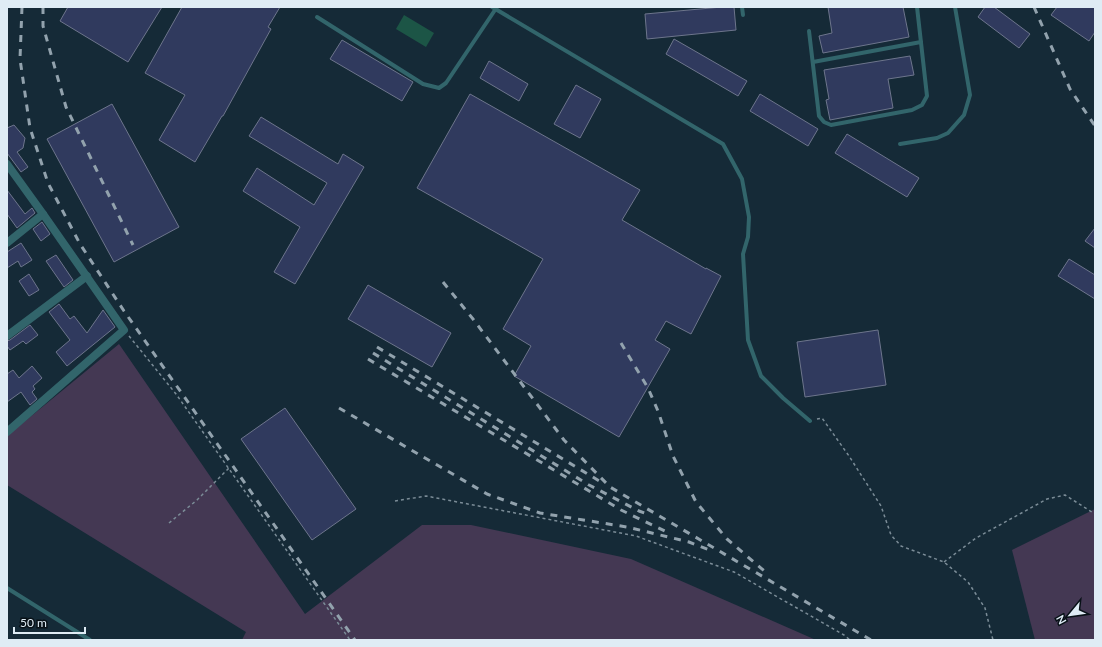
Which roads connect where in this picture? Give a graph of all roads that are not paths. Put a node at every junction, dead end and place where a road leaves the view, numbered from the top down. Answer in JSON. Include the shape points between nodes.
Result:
{"nodes":[{"id":1,"x":742,"y":7,"type":"edge"},
{"id":2,"x":917,"y":7,"type":"edge"},
{"id":3,"x":955,"y":7,"type":"edge"},
{"id":4,"x":495,"y":8,"type":"edge"},
{"id":5,"x":743,"y":15,"type":"dead end"},
{"id":6,"x":317,"y":17,"type":"dead end"},
{"id":7,"x":809,"y":31,"type":"dead end"},
{"id":8,"x":921,"y":42,"type":"junction"},
{"id":9,"x":813,"y":62,"type":"junction"},
{"id":10,"x":900,"y":144,"type":"dead end"},
{"id":11,"x":7,"y":164,"type":"edge"},
{"id":12,"x":44,"y":214,"type":"junction"},
{"id":13,"x":7,"y":243,"type":"edge"},
{"id":14,"x":87,"y":276,"type":"junction"},
{"id":15,"x":7,"y":336,"type":"edge"},
{"id":16,"x":810,"y":421,"type":"road end"},
{"id":17,"x":7,"y":432,"type":"edge"},
{"id":18,"x":7,"y":588,"type":"edge"},
{"id":19,"x":88,"y":640,"type":"edge"}],
"edges":[{"from":1,"to":5,"type":"lane"},
{"from":2,"to":8,"type":"lane"},
{"from":3,"to":10,"type":"lane","via":[[970,95],[964,115],[942,136]]},
{"from":4,"to":6,"type":"lane","via":[[446,83],[439,88],[424,84]]},
{"from":4,"to":16,"type":"lane","via":[[723,144],[742,179],[749,217],[748,237],[743,254],[748,340],[761,376]]},
{"from":7,"to":9,"type":"lane"},
{"from":8,"to":9,"type":"lane"},
{"from":8,"to":9,"type":"lane","via":[[926,96],[922,106],[912,110],[831,125],[824,122],[820,116]]},
{"from":11,"to":12,"type":"street"},
{"from":12,"to":13,"type":"street"},
{"from":12,"to":14,"type":"street"},
{"from":14,"to":15,"type":"street"},
{"from":14,"to":17,"type":"street","via":[[124,330]]},
{"from":18,"to":19,"type":"lane"}]}
